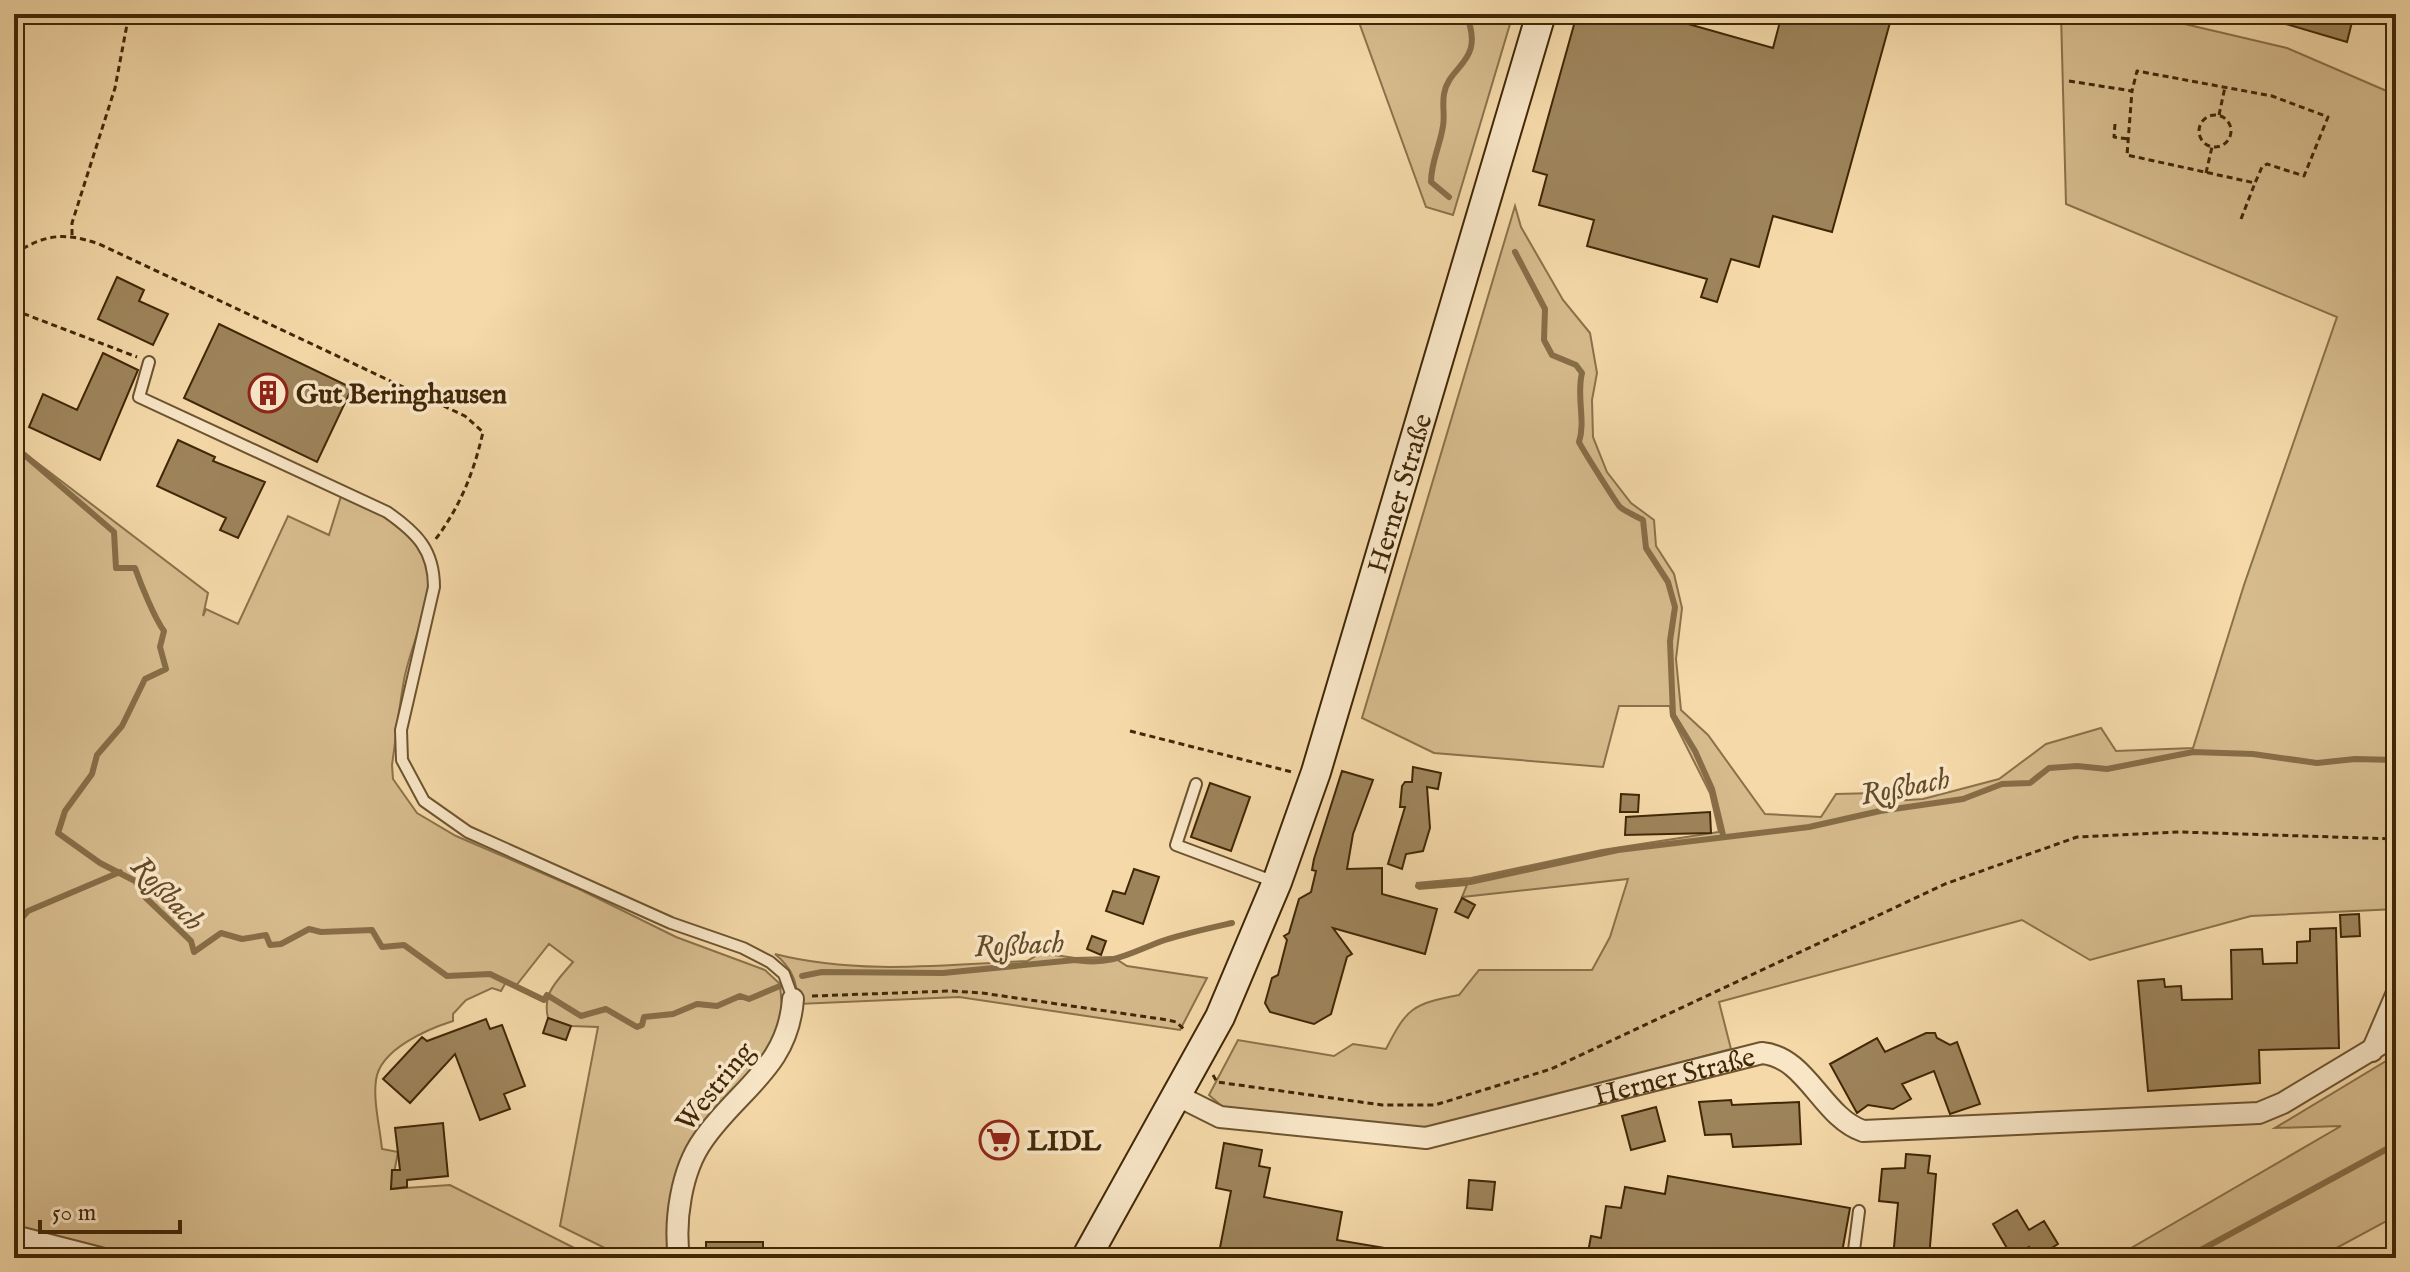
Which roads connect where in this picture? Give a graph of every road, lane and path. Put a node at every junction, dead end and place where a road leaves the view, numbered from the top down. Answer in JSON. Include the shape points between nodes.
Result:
{"nodes":[{"id":1,"x":129,"y":14,"type":"edge"},
{"id":2,"x":1541,"y":14,"type":"edge"},
{"id":3,"x":2069,"y":81,"type":"dead end"},
{"id":4,"x":2225,"y":87,"type":"junction"},
{"id":5,"x":2132,"y":91,"type":"junction"},
{"id":6,"x":2219,"y":115,"type":"junction"},
{"id":7,"x":2115,"y":124,"type":"dead end"},
{"id":8,"x":2129,"y":139,"type":"junction"},
{"id":9,"x":2212,"y":147,"type":"junction"},
{"id":10,"x":2206,"y":173,"type":"junction"},
{"id":11,"x":2255,"y":183,"type":"junction"},
{"id":12,"x":2241,"y":219,"type":"dead end"},
{"id":13,"x":72,"y":235,"type":"junction"},
{"id":14,"x":14,"y":254,"type":"edge"},
{"id":15,"x":14,"y":310,"type":"edge"},
{"id":16,"x":149,"y":362,"type":"joint"},
{"id":17,"x":428,"y":548,"type":"junction"},
{"id":18,"x":1130,"y":731,"type":"dead end"},
{"id":19,"x":1316,"y":772,"type":"junction"},
{"id":20,"x":1196,"y":784,"type":"dead end"},
{"id":21,"x":2396,"y":839,"type":"edge"},
{"id":22,"x":1277,"y":882,"type":"junction"},
{"id":23,"x":2396,"y":995,"type":"edge"},
{"id":24,"x":793,"y":999,"type":"junction"},
{"id":25,"x":1168,"y":1020,"type":"dead end"},
{"id":26,"x":2396,"y":1035,"type":"edge"},
{"id":27,"x":2372,"y":1051,"type":"junction"},
{"id":28,"x":1200,"y":1054,"type":"junction"},
{"id":29,"x":1178,"y":1096,"type":"junction"},
{"id":30,"x":1859,"y":1211,"type":"dead end"},
{"id":31,"x":14,"y":1236,"type":"edge"},
{"id":32,"x":100,"y":1258,"type":"edge"},
{"id":33,"x":679,"y":1258,"type":"edge"},
{"id":34,"x":1086,"y":1258,"type":"edge"},
{"id":35,"x":1853,"y":1258,"type":"edge"}],
"edges":[{"from":1,"to":13,"type":"path","via":[[115,88]]},
{"from":2,"to":19,"type":"main road","name":"Herner Straße"},
{"from":3,"to":5,"type":"path"},
{"from":4,"to":5,"type":"path","via":[[2137,71]]},
{"from":4,"to":6,"type":"path"},
{"from":4,"to":11,"type":"path","via":[[2272,96],[2328,117],[2304,176],[2267,164]]},
{"from":5,"to":8,"type":"path"},
{"from":6,"to":9,"type":"path","via":[[2231,131],[2226,143]]},
{"from":6,"to":9,"type":"path","via":[[2200,125],[2200,136]]},
{"from":7,"to":8,"type":"path","via":[[2114,137]]},
{"from":8,"to":10,"type":"path","via":[[2127,155]]},
{"from":9,"to":10,"type":"path"},
{"from":10,"to":11,"type":"path"},
{"from":11,"to":12,"type":"path"},
{"from":13,"to":14,"type":"path","via":[[57,234]]},
{"from":13,"to":17,"type":"path","via":[[465,416],[483,432],[478,455],[464,494]]},
{"from":15,"to":16,"type":"path"},
{"from":16,"to":17,"type":"lane","via":[[139,397],[387,512]]},
{"from":17,"to":24,"type":"lane","via":[[434,587],[401,730],[402,760],[424,801],[468,832],[770,962],[784,974]]},
{"from":18,"to":19,"type":"path","via":[[1284,772]]},
{"from":19,"to":22,"type":"main road","name":"Herner Straße"},
{"from":20,"to":22,"type":"lane","via":[[1176,845]]},
{"from":21,"to":28,"type":"path","via":[[2180,832],[2077,837],[1945,884],[1551,1069],[1435,1105],[1382,1105],[1217,1082]]},
{"from":22,"to":28,"type":"main road","name":"Herner Straße"},
{"from":23,"to":27,"type":"street"},
{"from":24,"to":25,"type":"path","via":[[951,991]]},
{"from":24,"to":33,"type":"street","name":"Westring","via":[[778,1052],[705,1137],[689,1166]]},
{"from":26,"to":27,"type":"street","name":"Herner Straße"},
{"from":27,"to":29,"type":"street","name":"Herner Straße","via":[[2259,1113],[1888,1131],[1852,1128],[1785,1060],[1762,1053],[1426,1138],[1220,1117]]},
{"from":28,"to":29,"type":"main road","name":"Herner Straße"},
{"from":29,"to":34,"type":"main road","name":"Herner Straße"},
{"from":30,"to":35,"type":"lane"},
{"from":31,"to":32,"type":"street"}]}
